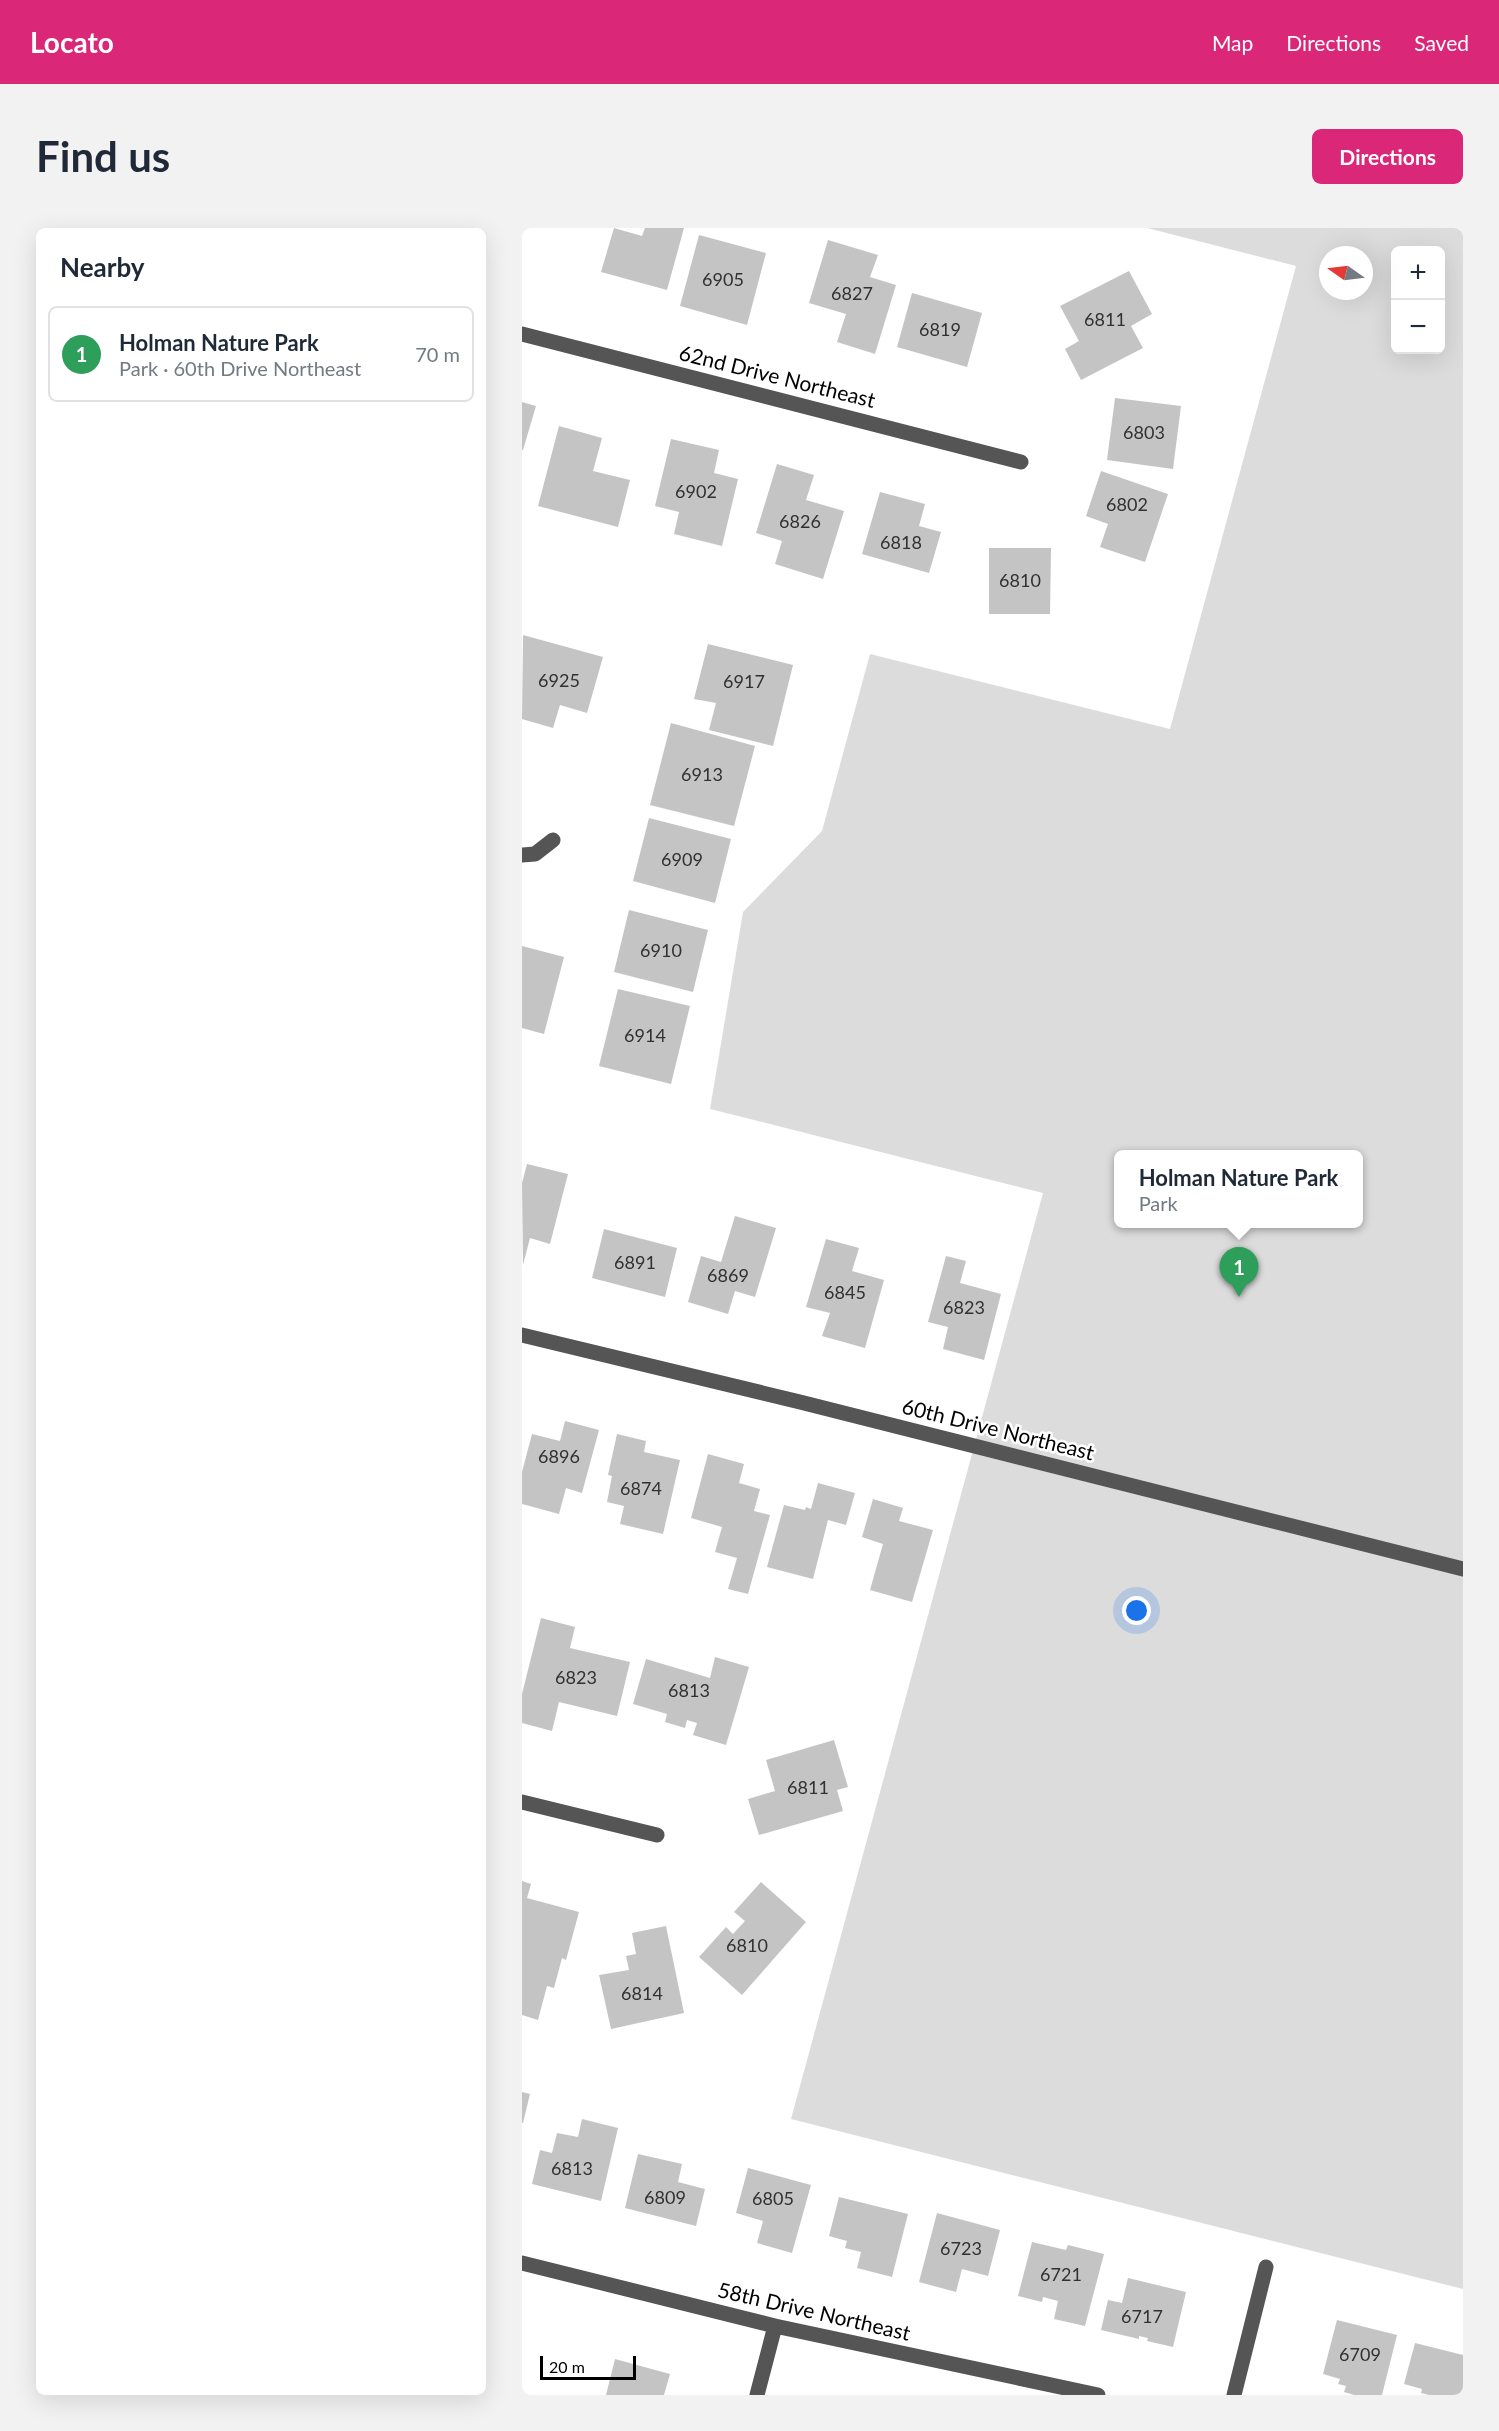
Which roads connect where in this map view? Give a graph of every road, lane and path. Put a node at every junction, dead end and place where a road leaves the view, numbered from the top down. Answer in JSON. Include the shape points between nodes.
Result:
{"nodes":[{"id":1,"x":522,"y":334,"type":"edge"},
{"id":2,"x":1021,"y":462,"type":"dead end"},
{"id":3,"x":553,"y":840,"type":"dead end"},
{"id":4,"x":522,"y":855,"type":"edge"},
{"id":5,"x":522,"y":1335,"type":"edge"},
{"id":6,"x":1463,"y":1569,"type":"edge"},
{"id":7,"x":522,"y":1802,"type":"edge"},
{"id":8,"x":657,"y":1835,"type":"dead end"},
{"id":9,"x":522,"y":2263,"type":"edge"},
{"id":10,"x":1266,"y":2267,"type":"dead end"},
{"id":11,"x":776,"y":2326,"type":"junction"},
{"id":12,"x":757,"y":2395,"type":"edge"},
{"id":13,"x":1098,"y":2395,"type":"edge"},
{"id":14,"x":1234,"y":2395,"type":"edge"}],
"edges":[{"from":1,"to":2,"type":"street","name":"62nd Drive Northeast"},
{"from":3,"to":4,"type":"street","via":[[535,854]]},
{"from":5,"to":6,"type":"street","name":"60th Drive Northeast"},
{"from":7,"to":8,"type":"street"},
{"from":9,"to":11,"type":"street","name":"58th Drive Northeast"},
{"from":10,"to":14,"type":"street"},
{"from":11,"to":12,"type":"street"},
{"from":11,"to":13,"type":"street","name":"58th Drive Northeast"}]}
